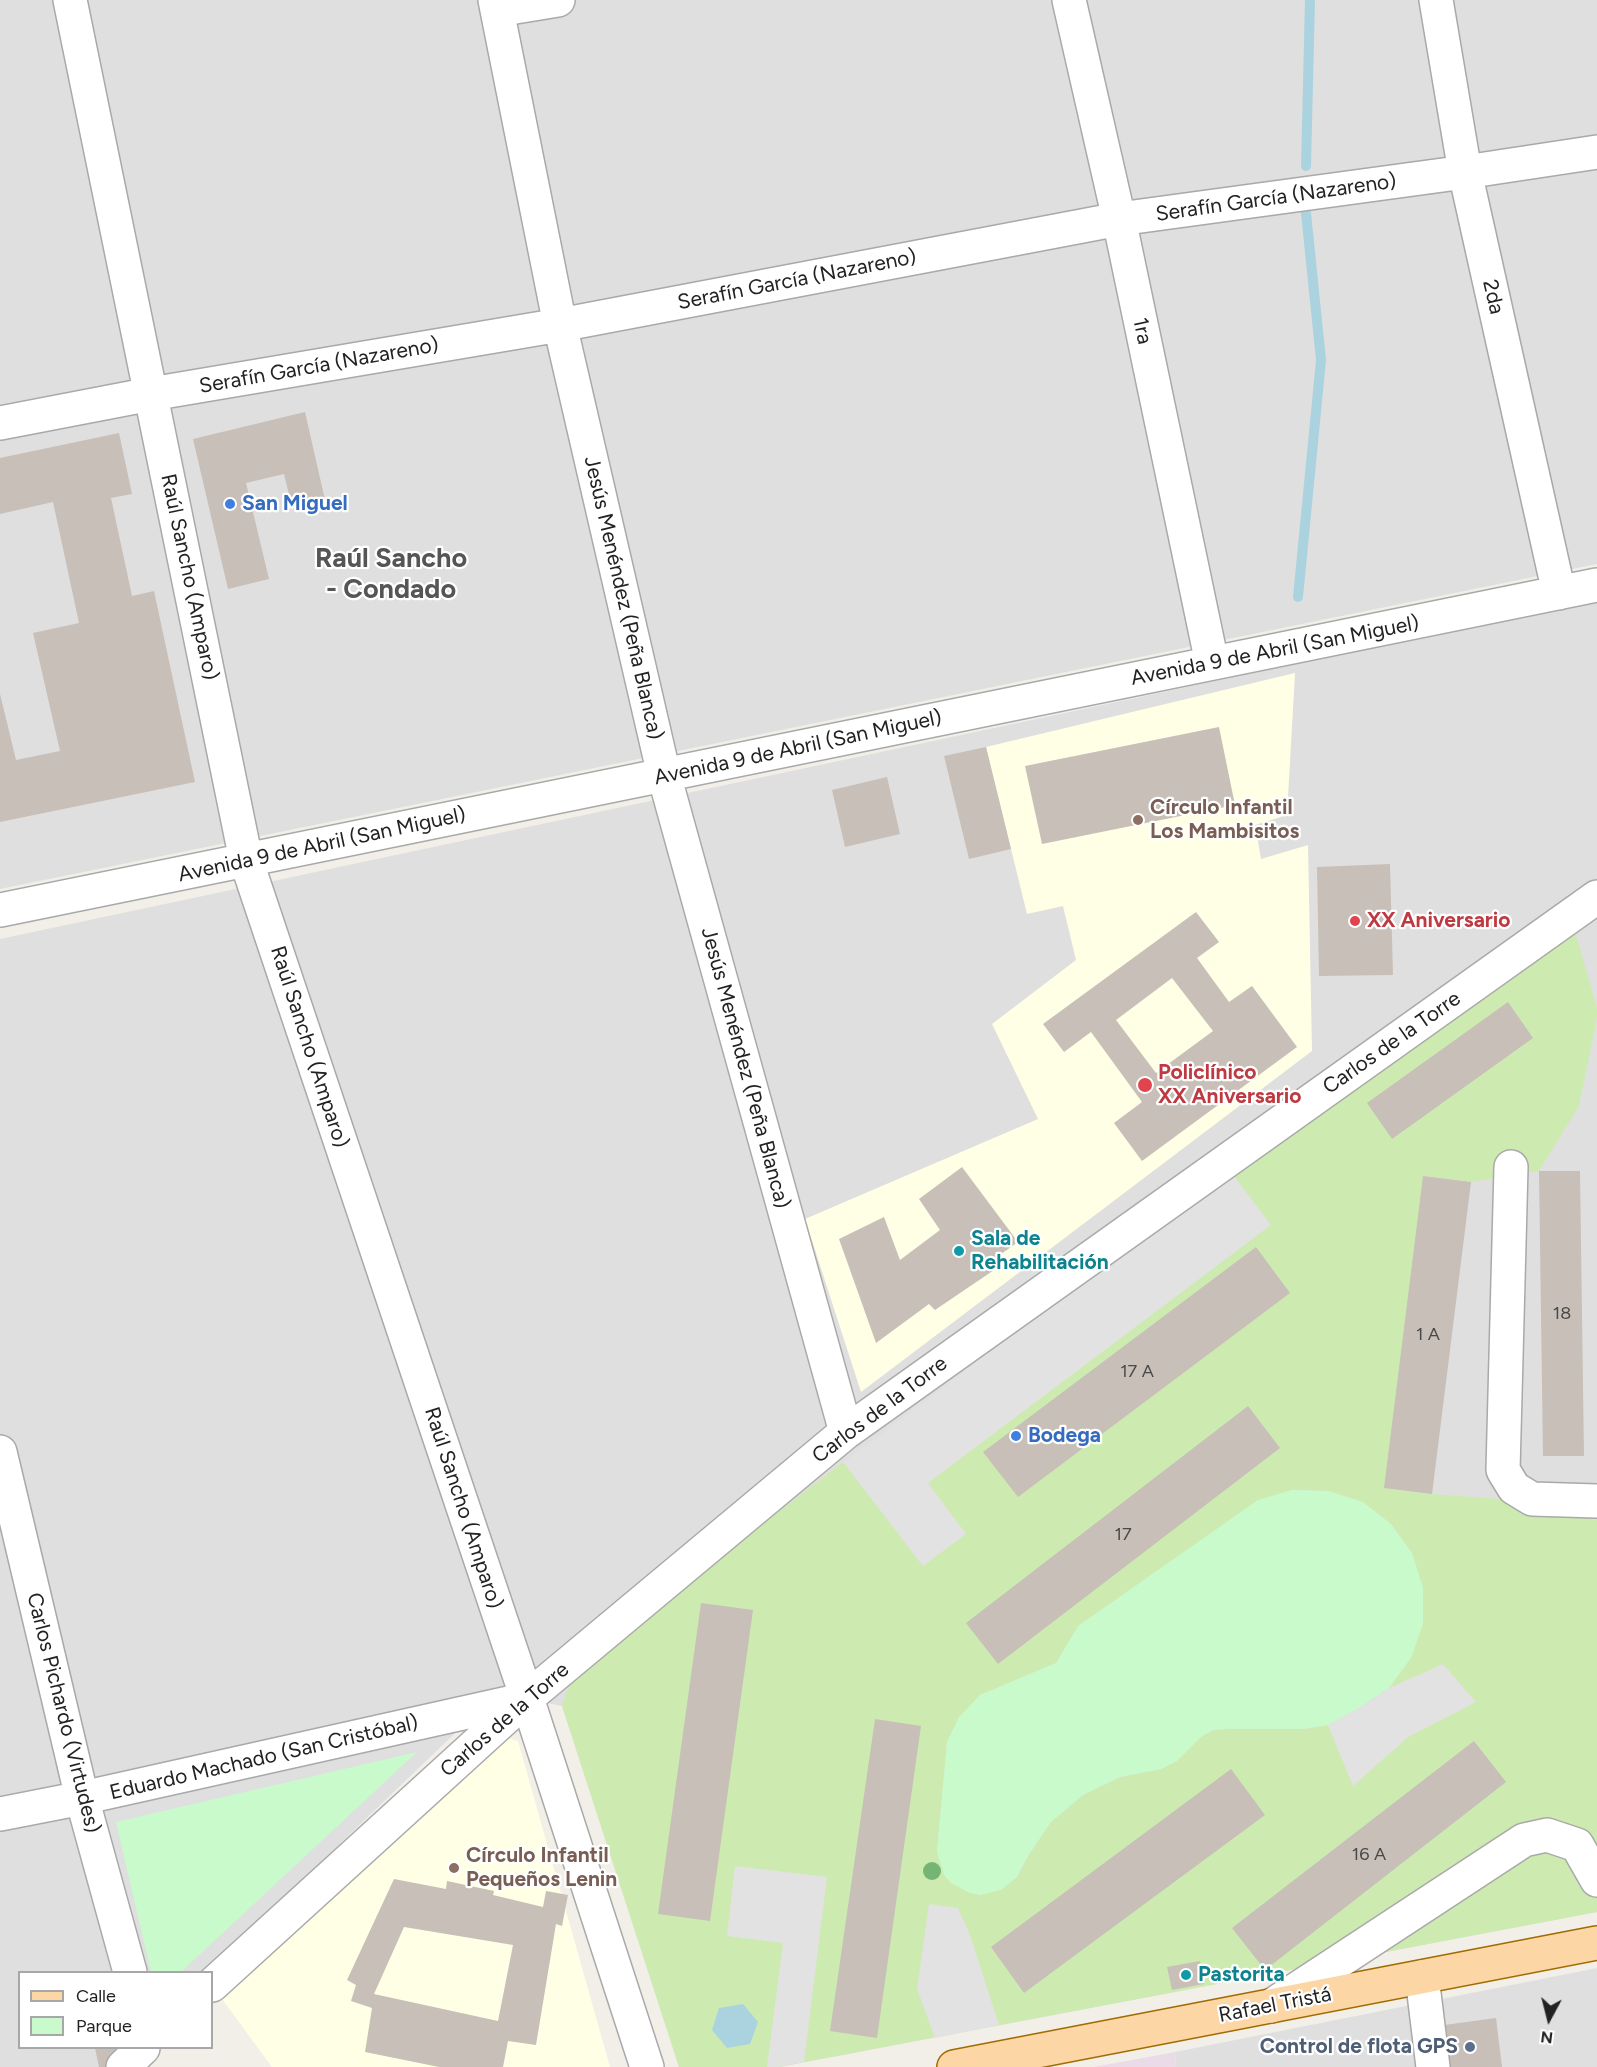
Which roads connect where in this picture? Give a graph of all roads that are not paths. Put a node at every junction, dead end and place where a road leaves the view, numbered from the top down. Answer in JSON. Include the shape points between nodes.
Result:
{"nodes":[{"id":1,"x":70,"y":0,"type":"edge"},
{"id":2,"x":558,"y":0,"type":"edge"},
{"id":3,"x":1069,"y":0,"type":"edge"},
{"id":4,"x":1436,"y":0,"type":"edge"},
{"id":5,"x":496,"y":5,"type":"edge"},
{"id":6,"x":1597,"y":152,"type":"edge"},
{"id":7,"x":1465,"y":172,"type":"junction"},
{"id":8,"x":1119,"y":219,"type":"junction"},
{"id":9,"x":560,"y":325,"type":"junction"},
{"id":10,"x":152,"y":394,"type":"junction"},
{"id":11,"x":0,"y":423,"type":"edge"},
{"id":12,"x":1597,"y":585,"type":"edge"},
{"id":13,"x":1559,"y":593,"type":"junction"},
{"id":14,"x":1212,"y":663,"type":"junction"},
{"id":15,"x":664,"y":775,"type":"junction"},
{"id":16,"x":246,"y":860,"type":"junction"},
{"id":17,"x":1597,"y":897,"type":"edge"},
{"id":18,"x":0,"y":910,"type":"edge"},
{"id":19,"x":1511,"y":1167,"type":"dead end"},
{"id":20,"x":846,"y":1432,"type":"junction"},
{"id":21,"x":0,"y":1452,"type":"edge"},
{"id":22,"x":1597,"y":1501,"type":"edge"},
{"id":23,"x":527,"y":1698,"type":"junction"},
{"id":24,"x":82,"y":1798,"type":"junction"},
{"id":25,"x":0,"y":1814,"type":"edge"},
{"id":26,"x":1597,"y":1880,"type":"edge"},
{"id":27,"x":1597,"y":1943,"type":"edge"},
{"id":28,"x":130,"y":1971,"type":"edge"},
{"id":29,"x":1422,"y":1977,"type":"junction"},
{"id":30,"x":213,"y":1984,"type":"edge"},
{"id":31,"x":1271,"y":2006,"type":"junction"},
{"id":32,"x":142,"y":2049,"type":"edge"},
{"id":33,"x":150,"y":2049,"type":"edge"},
{"id":34,"x":123,"y":2067,"type":"edge"},
{"id":35,"x":155,"y":2067,"type":"edge"},
{"id":36,"x":646,"y":2067,"type":"edge"},
{"id":37,"x":954,"y":2067,"type":"edge"},
{"id":38,"x":1433,"y":2067,"type":"edge"}],
"edges":[{"from":1,"to":10,"type":"street","name":"Raúl Sancho (Amparo)"},
{"from":2,"to":5,"type":"street"},
{"from":3,"to":8,"type":"street","name":"1ra"},
{"from":4,"to":7,"type":"street","name":"2da"},
{"from":5,"to":9,"type":"street","name":"Jesús Menéndez (Peña Blanca)"},
{"from":6,"to":7,"type":"street","name":"Serafín García (Nazareno)"},
{"from":7,"to":8,"type":"street","name":"Serafín García (Nazareno)"},
{"from":7,"to":13,"type":"street","name":"2da"},
{"from":8,"to":9,"type":"street","name":"Serafín García (Nazareno)"},
{"from":8,"to":14,"type":"street","name":"1ra"},
{"from":9,"to":10,"type":"street","name":"Serafín García (Nazareno)"},
{"from":9,"to":15,"type":"street","name":"Jesús Menéndez (Peña Blanca)"},
{"from":10,"to":11,"type":"street","name":"Serafín García (Nazareno)"},
{"from":10,"to":16,"type":"street","name":"Raúl Sancho (Amparo)"},
{"from":12,"to":13,"type":"street","name":"Avenida 9 de Abril (San Miguel)"},
{"from":13,"to":14,"type":"street","name":"Avenida 9 de Abril (San Miguel)"},
{"from":14,"to":15,"type":"street","name":"Avenida 9 de Abril (San Miguel)"},
{"from":15,"to":16,"type":"street","name":"Avenida 9 de Abril (San Miguel)"},
{"from":15,"to":20,"type":"street","name":"Jesús Menéndez (Peña Blanca)"},
{"from":16,"to":18,"type":"street","name":"Avenida 9 de Abril (San Miguel)"},
{"from":16,"to":23,"type":"street","name":"Raúl Sancho (Amparo)"},
{"from":17,"to":20,"type":"street","name":"Carlos de la Torre"},
{"from":19,"to":22,"type":"street","via":[[1503,1470],[1514,1488],[1532,1499]]},
{"from":20,"to":23,"type":"street","name":"Carlos de la Torre"},
{"from":21,"to":24,"type":"street","name":"Carlos Pichardo (Virtudes)"},
{"from":23,"to":24,"type":"street","name":"Eduardo Machado (San Cristóbal)"},
{"from":23,"to":30,"type":"street","name":"Carlos de la Torre"},
{"from":23,"to":36,"type":"street","name":"Raúl Sancho (Amparo)"},
{"from":24,"to":25,"type":"street","name":"Eduardo Machado (San Cristóbal)"},
{"from":24,"to":28,"type":"street","name":"Carlos Pichardo (Virtudes)"},
{"from":26,"to":31,"type":"street","via":[[1577,1845],[1547,1835],[1524,1840]]},
{"from":27,"to":29,"type":"main road","name":"Rafael Tristá"},
{"from":29,"to":31,"type":"main road","name":"Rafael Tristá"},
{"from":29,"to":38,"type":"street"},
{"from":31,"to":37,"type":"main road","name":"Rafael Tristá"},
{"from":32,"to":34,"type":"street"},
{"from":33,"to":35,"type":"street"}]}
